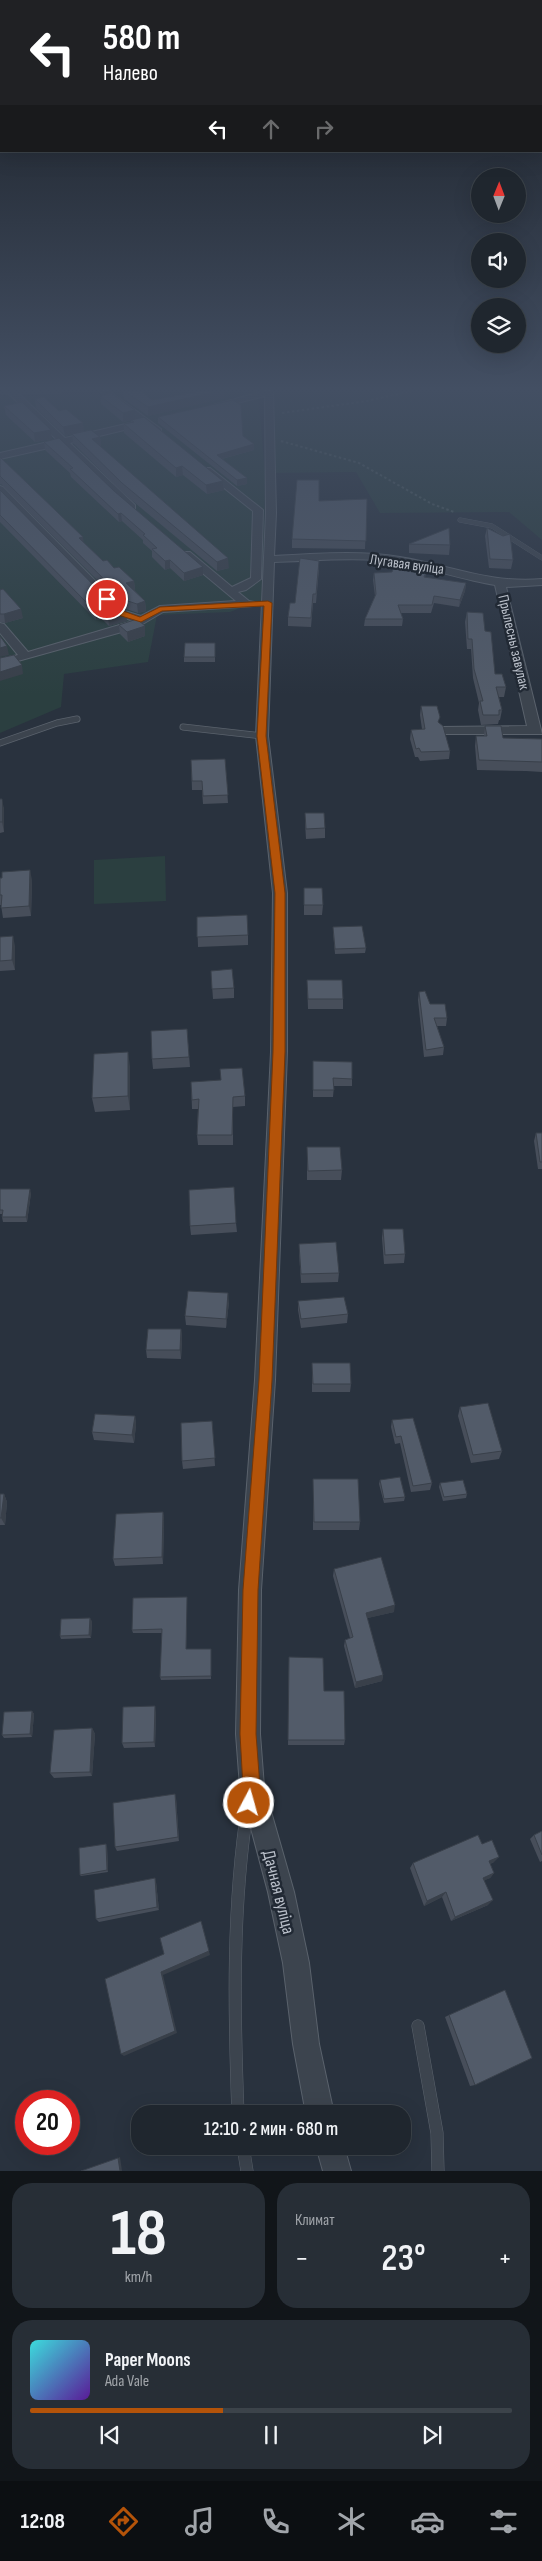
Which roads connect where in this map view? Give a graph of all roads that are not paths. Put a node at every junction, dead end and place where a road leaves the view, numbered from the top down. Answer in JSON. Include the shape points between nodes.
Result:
{"nodes":[{"id":1,"x":3,"y":492,"type":"edge"},
{"id":2,"x":117,"y":492,"type":"edge"},
{"id":3,"x":235,"y":492,"type":"edge"},
{"id":4,"x":271,"y":492,"type":"edge"},
{"id":5,"x":139,"y":514,"type":"edge"},
{"id":6,"x":460,"y":520,"type":"dead end"},
{"id":7,"x":181,"y":550,"type":"edge"},
{"id":8,"x":542,"y":558,"type":"edge"},
{"id":9,"x":270,"y":559,"type":"junction"},
{"id":10,"x":542,"y":582,"type":"edge"},
{"id":11,"x":500,"y":584,"type":"junction"},
{"id":12,"x":231,"y":591,"type":"junction"},
{"id":13,"x":268,"y":603,"type":"junction"},
{"id":14,"x":246,"y":604,"type":"junction"},
{"id":15,"x":141,"y":620,"type":"junction"},
{"id":16,"x":0,"y":626,"type":"edge"},
{"id":17,"x":25,"y":656,"type":"junction"},
{"id":18,"x":0,"y":663,"type":"edge"},
{"id":19,"x":77,"y":719,"type":"dead end"},
{"id":20,"x":183,"y":727,"type":"dead end"},
{"id":21,"x":444,"y":730,"type":"edge"},
{"id":22,"x":538,"y":730,"type":"edge"},
{"id":23,"x":262,"y":736,"type":"junction"},
{"id":24,"x":0,"y":744,"type":"edge"},
{"id":25,"x":252,"y":1787,"type":"junction"},
{"id":26,"x":418,"y":2026,"type":"dead end"},
{"id":27,"x":238,"y":2105,"type":"edge"},
{"id":28,"x":318,"y":2105,"type":"edge"},
{"id":29,"x":244,"y":2155,"type":"edge"},
{"id":30,"x":333,"y":2155,"type":"edge"},
{"id":31,"x":247,"y":2171,"type":"edge"},
{"id":32,"x":337,"y":2171,"type":"edge"},
{"id":33,"x":438,"y":2171,"type":"edge"}],
"edges":[{"from":1,"to":15,"type":"street","via":[[120,613]]},
{"from":2,"to":5,"type":"street"},
{"from":3,"to":12,"type":"street","via":[[259,513],[256,578]]},
{"from":4,"to":9,"type":"street","name":"Дачная вуліца"},
{"from":6,"to":8,"type":"lane","via":[[499,529]]},
{"from":7,"to":12,"type":"street"},
{"from":9,"to":11,"type":"street","name":"Лугавая вуліца","via":[[391,559],[437,566]]},
{"from":9,"to":13,"type":"street","name":"Дачная вуліца"},
{"from":10,"to":11,"type":"street","name":"Лугавая вуліца"},
{"from":11,"to":22,"type":"street","name":"Прылесны завулак"},
{"from":12,"to":14,"type":"street"},
{"from":13,"to":14,"type":"street"},
{"from":13,"to":23,"type":"street","name":"Дачная вуліца"},
{"from":14,"to":15,"type":"street","via":[[160,609]]},
{"from":15,"to":17,"type":"street","via":[[114,632]]},
{"from":16,"to":17,"type":"street"},
{"from":17,"to":18,"type":"street"},
{"from":19,"to":24,"type":"lane"},
{"from":20,"to":23,"type":"lane"},
{"from":21,"to":22,"type":"street"},
{"from":23,"to":25,"type":"street","name":"Дачная вуліца","via":[[280,893],[280,987],[266,1380],[250,1590],[248,1734]]},
{"from":25,"to":27,"type":"lane","via":[[242,1835],[234,1997]]},
{"from":25,"to":28,"type":"street","name":"Дачная вуліца","via":[[282,1892]]},
{"from":26,"to":33,"type":"lane","via":[[437,2133]]},
{"from":29,"to":31,"type":"lane"},
{"from":30,"to":32,"type":"street"}]}
